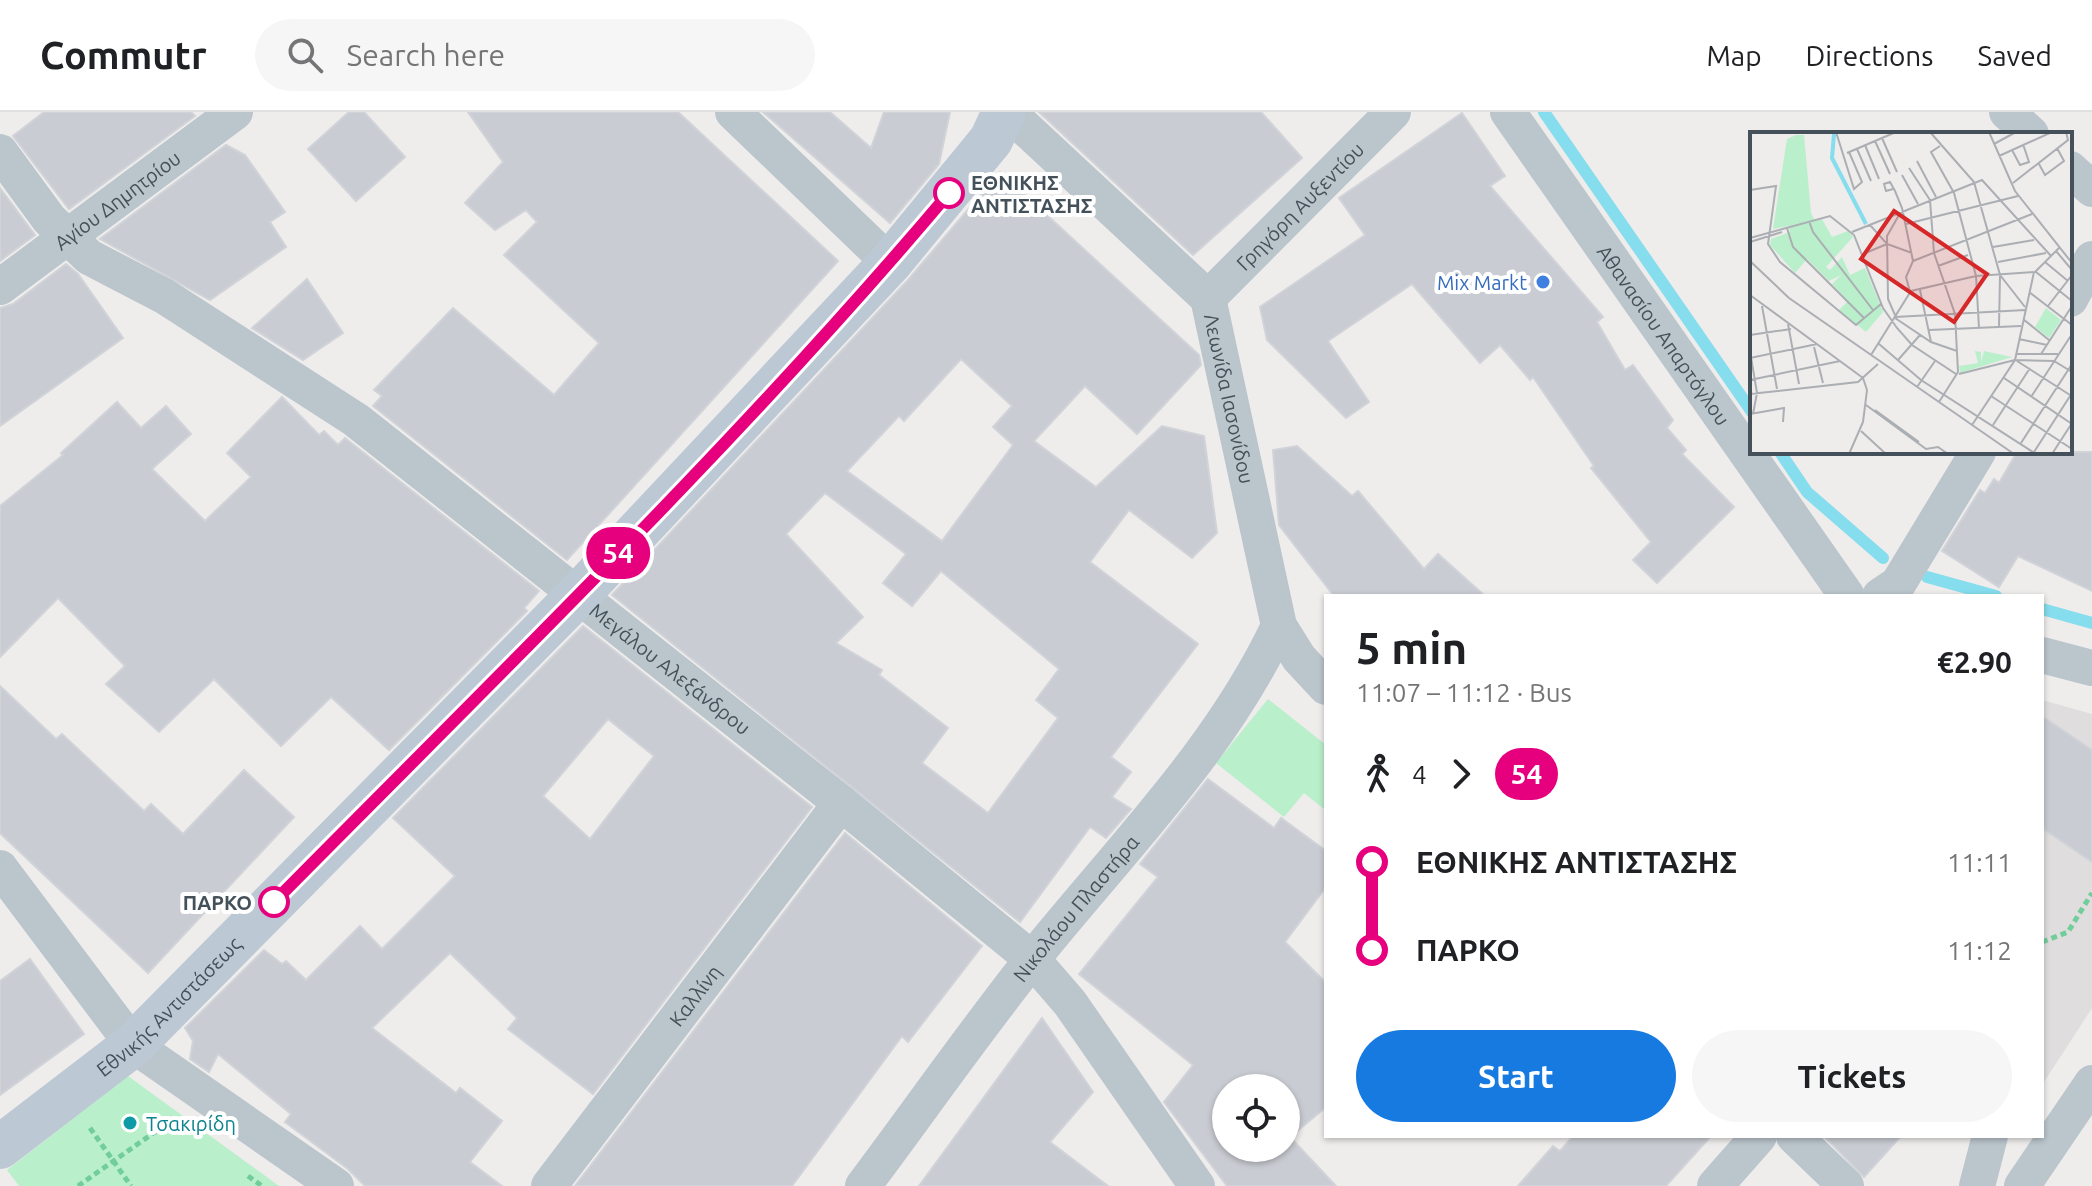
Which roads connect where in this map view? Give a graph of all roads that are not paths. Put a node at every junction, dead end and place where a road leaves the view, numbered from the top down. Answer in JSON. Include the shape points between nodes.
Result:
{"nodes":[{"id":1,"x":235,"y":112,"type":"edge"},
{"id":2,"x":733,"y":112,"type":"edge"},
{"id":3,"x":1006,"y":112,"type":"edge"},
{"id":4,"x":1393,"y":112,"type":"edge"},
{"id":5,"x":1508,"y":112,"type":"edge"},
{"id":6,"x":2007,"y":112,"type":"edge"},
{"id":7,"x":2029,"y":132,"type":"edge"},
{"id":8,"x":0,"y":152,"type":"edge"},
{"id":9,"x":2072,"y":171,"type":"edge"},
{"id":10,"x":2092,"y":189,"type":"edge"},
{"id":11,"x":66,"y":239,"type":"junction"},
{"id":12,"x":2092,"y":259,"type":"edge"},
{"id":13,"x":890,"y":263,"type":"junction"},
{"id":14,"x":0,"y":287,"type":"edge"},
{"id":15,"x":2072,"y":295,"type":"edge"},
{"id":16,"x":1208,"y":298,"type":"junction"},
{"id":17,"x":1977,"y":454,"type":"edge"},
{"id":18,"x":579,"y":594,"type":"junction"},
{"id":19,"x":1846,"y":594,"type":"edge"},
{"id":20,"x":1883,"y":594,"type":"edge"},
{"id":21,"x":1279,"y":626,"type":"junction"},
{"id":22,"x":2044,"y":656,"type":"edge"},
{"id":23,"x":2092,"y":668,"type":"edge"},
{"id":24,"x":1324,"y":685,"type":"edge"},
{"id":25,"x":841,"y":803,"type":"junction"},
{"id":26,"x":0,"y":868,"type":"edge"},
{"id":27,"x":1032,"y":959,"type":"junction"},
{"id":28,"x":133,"y":1045,"type":"junction"},
{"id":29,"x":2092,"y":1083,"type":"edge"},
{"id":30,"x":1757,"y":1138,"type":"edge"},
{"id":31,"x":1796,"y":1138,"type":"edge"},
{"id":32,"x":1989,"y":1138,"type":"edge"},
{"id":33,"x":0,"y":1147,"type":"edge"},
{"id":34,"x":336,"y":1186,"type":"edge"},
{"id":35,"x":549,"y":1186,"type":"edge"},
{"id":36,"x":863,"y":1186,"type":"edge"},
{"id":37,"x":1197,"y":1186,"type":"edge"},
{"id":38,"x":1715,"y":1186,"type":"edge"},
{"id":39,"x":1846,"y":1186,"type":"edge"},
{"id":40,"x":1977,"y":1186,"type":"edge"},
{"id":41,"x":2022,"y":1186,"type":"edge"}],
"edges":[{"from":1,"to":11,"type":"street","name":"Αγίου Δημητρίου"},
{"from":2,"to":13,"type":"street"},
{"from":3,"to":13,"type":"main road","name":"Εθνικής Αντιστάσεως","via":[[969,169]]},
{"from":3,"to":16,"type":"street","name":"Λεωνίδα Ιασονίδου"},
{"from":4,"to":16,"type":"street","name":"Γρηγόρη Αυξεντίου"},
{"from":5,"to":19,"type":"street","name":"Αθανασίου Απαρτόγλου"},
{"from":6,"to":7,"type":"street"},
{"from":8,"to":11,"type":"street","name":"Μεγάλου Αλεξάνδρου"},
{"from":9,"to":10,"type":"street"},
{"from":11,"to":14,"type":"street","name":"Αγίου Δημητρίου"},
{"from":11,"to":18,"type":"street","name":"Μεγάλου Αλεξάνδρου","via":[[298,379]]},
{"from":12,"to":15,"type":"street"},
{"from":13,"to":18,"type":"main road","name":"Εθνικής Αντιστάσεως"},
{"from":16,"to":21,"type":"street","name":"Λεωνίδα Ιασονίδου"},
{"from":17,"to":20,"type":"street","via":[[1898,584]]},
{"from":18,"to":25,"type":"street","name":"Μεγάλου Αλεξάνδρου"},
{"from":18,"to":28,"type":"main road","name":"Εθνικής Αντιστάσεως"},
{"from":21,"to":24,"type":"street"},
{"from":21,"to":27,"type":"street","name":"Νικολάου Πλαστήρα","via":[[1217,734]]},
{"from":22,"to":23,"type":"street"},
{"from":25,"to":27,"type":"street","name":"Μεγάλου Αλεξάνδρου"},
{"from":25,"to":35,"type":"street","name":"Καλλίνη"},
{"from":26,"to":28,"type":"street"},
{"from":27,"to":36,"type":"street","name":"Νικολάου Πλαστήρα"},
{"from":27,"to":37,"type":"street","name":"Μεγάλου Αλεξάνδρου","via":[[1070,1003]]},
{"from":28,"to":33,"type":"main road","name":"Εθνικής Αντιστάσεως"},
{"from":28,"to":34,"type":"street"},
{"from":29,"to":41,"type":"street"},
{"from":30,"to":38,"type":"street"},
{"from":31,"to":39,"type":"street"},
{"from":32,"to":40,"type":"street"}]}
